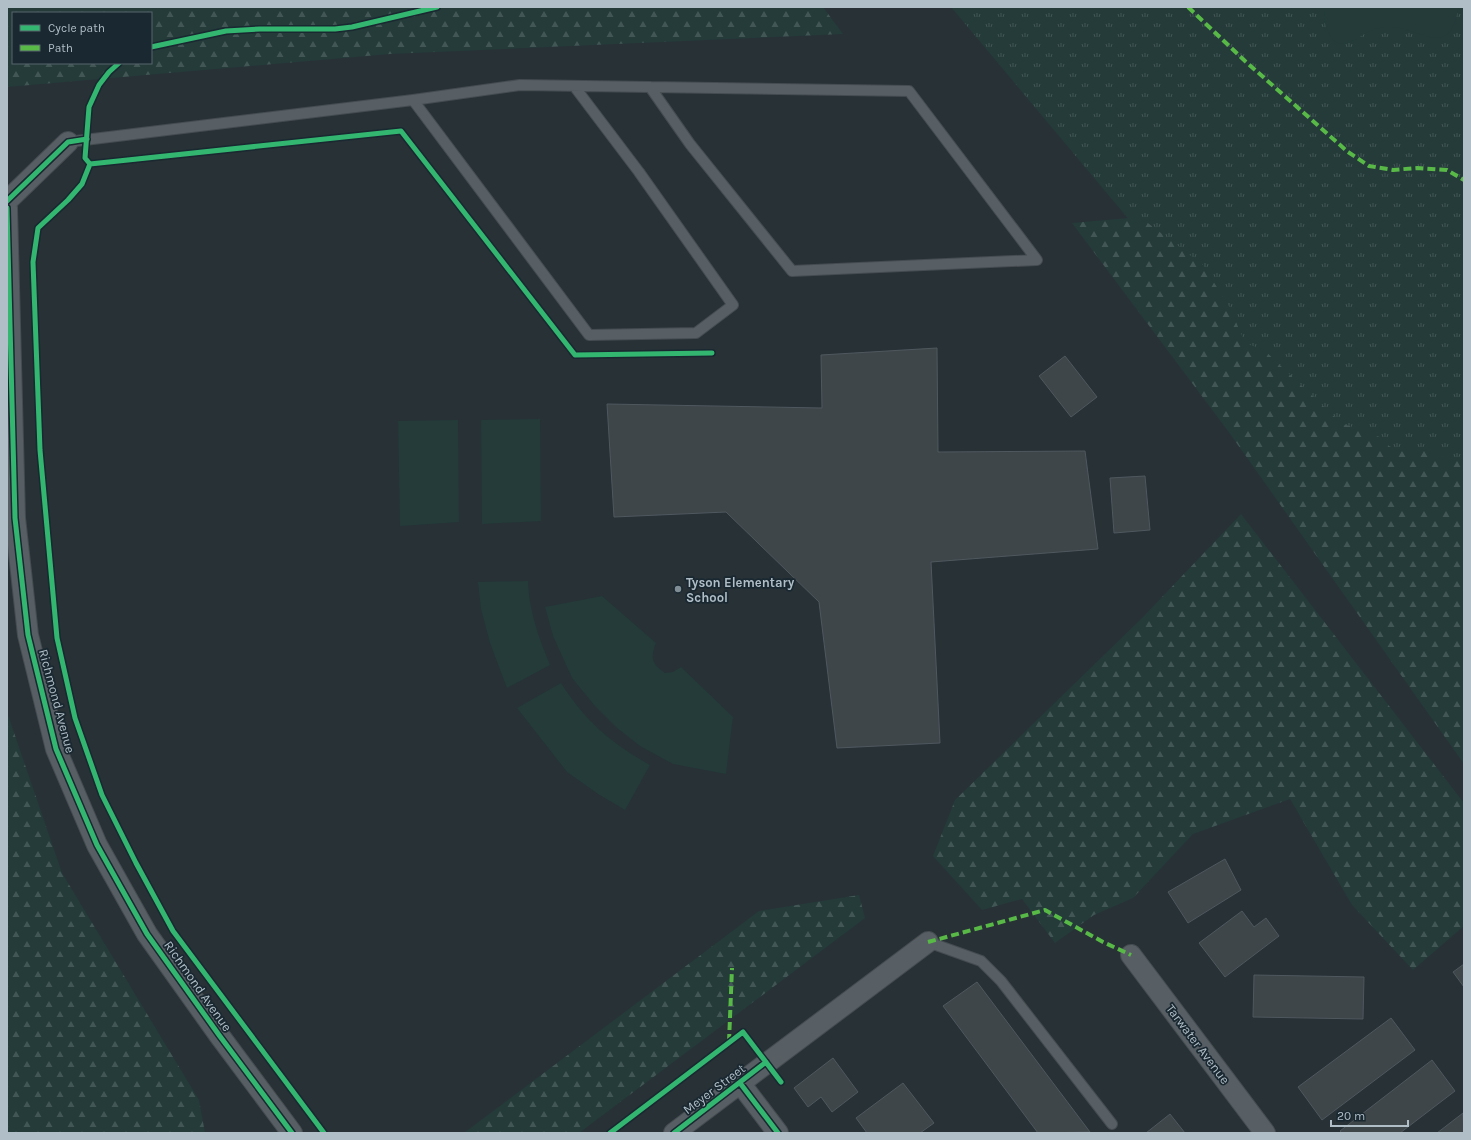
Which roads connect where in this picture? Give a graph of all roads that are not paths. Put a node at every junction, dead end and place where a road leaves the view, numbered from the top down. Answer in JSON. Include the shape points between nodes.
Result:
{"nodes":[{"id":1,"x":574,"y":86,"type":"junction"},
{"id":2,"x":650,"y":87,"type":"junction"},
{"id":3,"x":413,"y":100,"type":"junction"},
{"id":4,"x":68,"y":142,"type":"joint"},
{"id":5,"x":7,"y":201,"type":"edge"},
{"id":6,"x":7,"y":208,"type":"edge"},
{"id":7,"x":928,"y":942,"type":"joint"},
{"id":8,"x":1131,"y":955,"type":"dead end"},
{"id":9,"x":740,"y":1083,"type":"junction"},
{"id":10,"x":1112,"y":1124,"type":"dead end"},
{"id":11,"x":292,"y":1133,"type":"edge"},
{"id":12,"x":674,"y":1133,"type":"edge"},
{"id":13,"x":778,"y":1133,"type":"edge"},
{"id":14,"x":1265,"y":1133,"type":"edge"}],
"edges":[{"from":1,"to":2,"type":"lane"},
{"from":1,"to":3,"type":"lane","via":[[520,85]]},
{"from":1,"to":3,"type":"lane","via":[[733,304],[696,333],[589,335]]},
{"from":2,"to":2,"type":"lane","via":[[690,144],[792,271],[1037,260],[909,90]]},
{"from":3,"to":4,"type":"lane"},
{"from":4,"to":5,"type":"street"},
{"from":6,"to":11,"type":"street","name":"Richmond Avenue","via":[[15,518],[28,635],[56,749],[97,845],[147,934]]},
{"from":7,"to":9,"type":"street","name":"Meyer Street"},
{"from":7,"to":10,"type":"lane","via":[[981,961],[1001,980]]},
{"from":8,"to":14,"type":"street","name":"Tarwater Avenue"},
{"from":9,"to":12,"type":"street","name":"Meyer Street"},
{"from":9,"to":13,"type":"street"}]}
